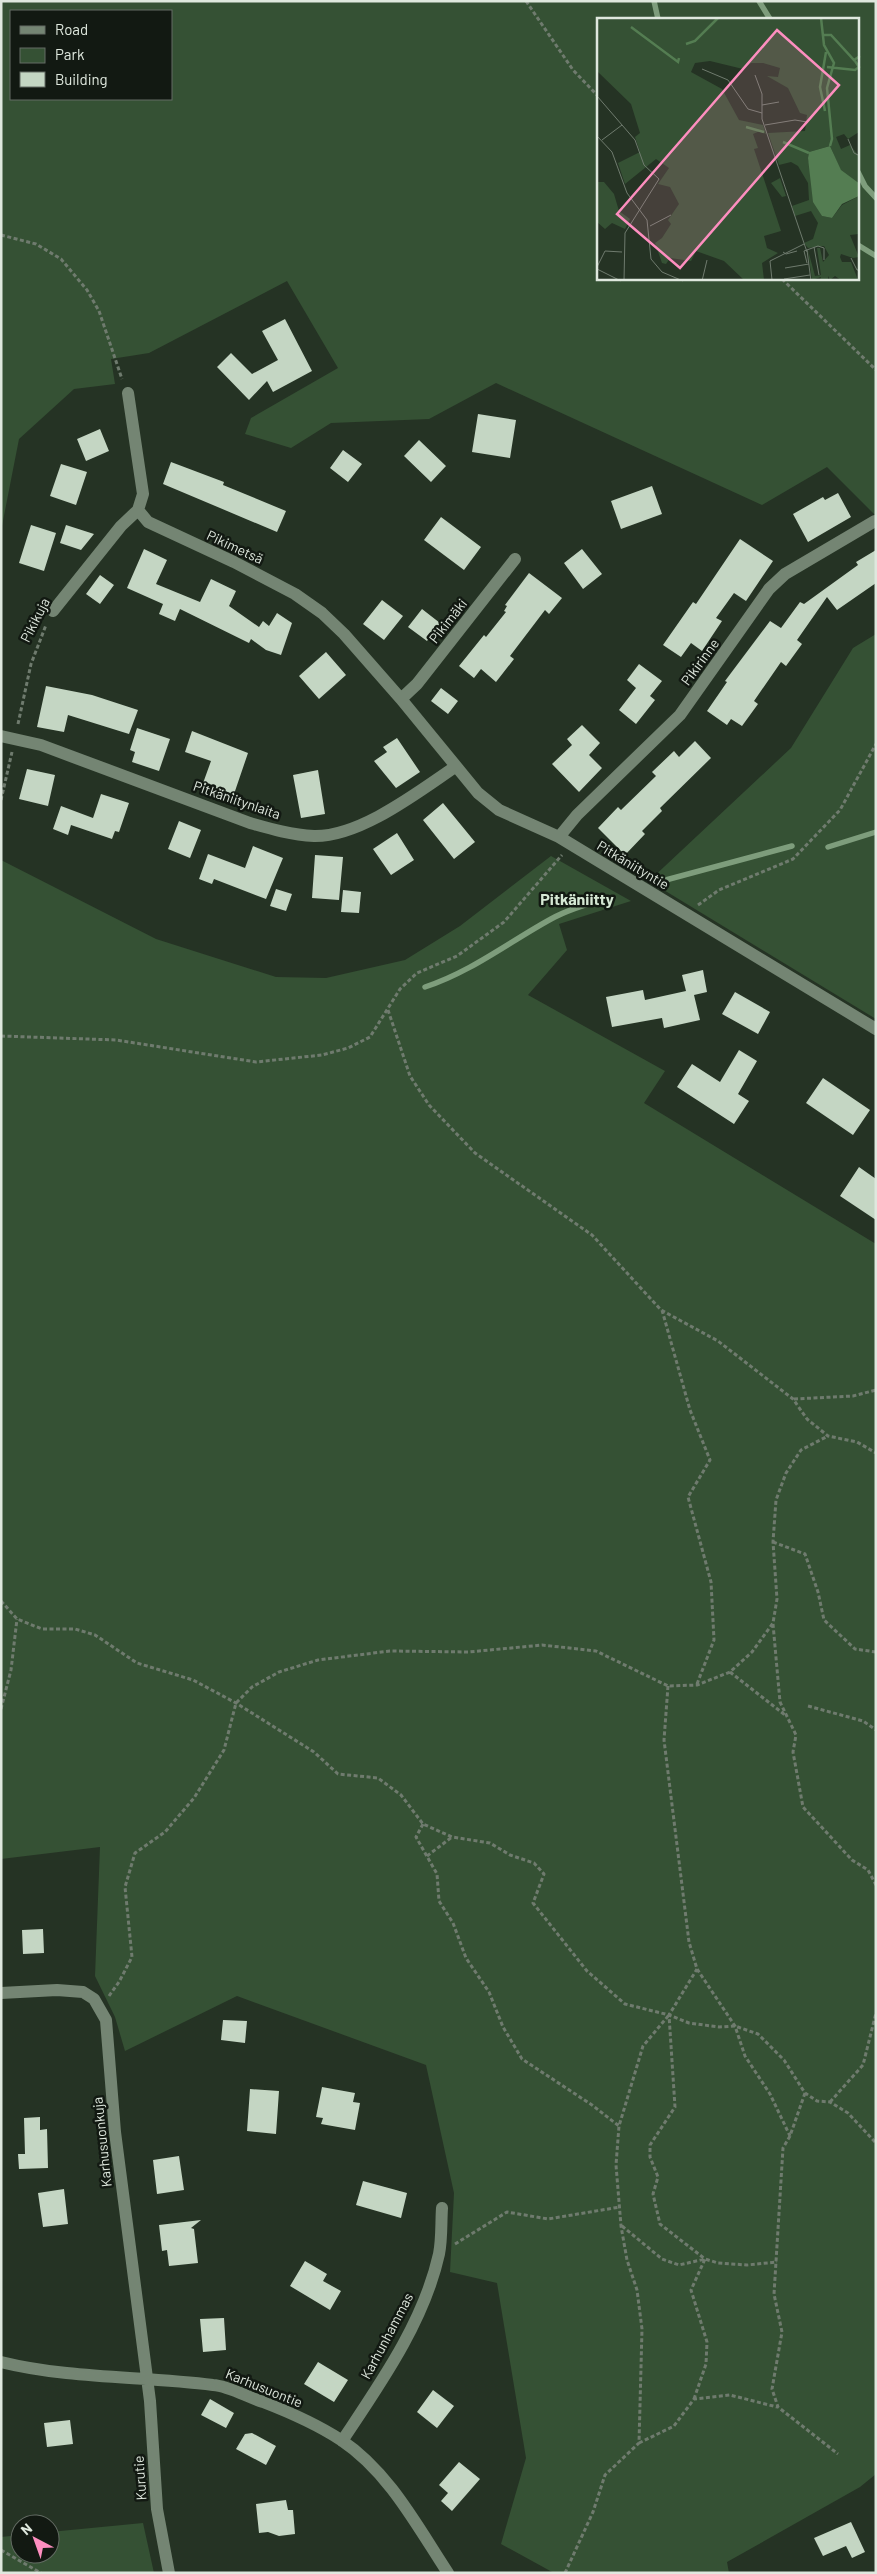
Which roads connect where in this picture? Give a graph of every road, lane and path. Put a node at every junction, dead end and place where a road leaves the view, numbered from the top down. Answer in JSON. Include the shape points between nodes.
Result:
{"nodes":[{"id":1,"x":526,"y":1,"type":"edge"},
{"id":2,"x":597,"y":95,"type":"edge"},
{"id":3,"x":1,"y":235,"type":"edge"},
{"id":4,"x":783,"y":280,"type":"edge"},
{"id":5,"x":876,"y":370,"type":"edge"},
{"id":6,"x":128,"y":393,"type":"joint"},
{"id":7,"x":138,"y":510,"type":"junction"},
{"id":8,"x":875,"y":521,"type":"edge"},
{"id":9,"x":515,"y":559,"type":"dead end"},
{"id":10,"x":53,"y":610,"type":"joint"},
{"id":11,"x":401,"y":699,"type":"junction"},
{"id":12,"x":1,"y":736,"type":"edge"},
{"id":13,"x":15,"y":739,"type":"junction"},
{"id":14,"x":876,"y":744,"type":"edge"},
{"id":15,"x":454,"y":767,"type":"junction"},
{"id":16,"x":1,"y":800,"type":"edge"},
{"id":17,"x":560,"y":837,"type":"junction"},
{"id":18,"x":555,"y":851,"type":"dead end"},
{"id":19,"x":690,"y":916,"type":"junction"},
{"id":20,"x":388,"y":1010,"type":"junction"},
{"id":21,"x":876,"y":1029,"type":"edge"},
{"id":22,"x":1,"y":1036,"type":"edge"},
{"id":23,"x":662,"y":1310,"type":"junction"},
{"id":24,"x":876,"y":1390,"type":"edge"},
{"id":25,"x":793,"y":1399,"type":"junction"},
{"id":26,"x":828,"y":1436,"type":"junction"},
{"id":27,"x":876,"y":1453,"type":"edge"},
{"id":28,"x":773,"y":1542,"type":"junction"},
{"id":29,"x":1,"y":1600,"type":"edge"},
{"id":30,"x":17,"y":1619,"type":"junction"},
{"id":31,"x":773,"y":1623,"type":"junction"},
{"id":32,"x":876,"y":1652,"type":"edge"},
{"id":33,"x":730,"y":1672,"type":"junction"},
{"id":34,"x":697,"y":1685,"type":"junction"},
{"id":35,"x":668,"y":1686,"type":"junction"},
{"id":36,"x":236,"y":1703,"type":"junction"},
{"id":37,"x":808,"y":1706,"type":"dead end"},
{"id":38,"x":1,"y":1709,"type":"edge"},
{"id":39,"x":786,"y":1716,"type":"junction"},
{"id":40,"x":876,"y":1730,"type":"edge"},
{"id":41,"x":423,"y":1824,"type":"junction"},
{"id":42,"x":452,"y":1837,"type":"junction"},
{"id":43,"x":427,"y":1856,"type":"junction"},
{"id":44,"x":875,"y":1879,"type":"edge"},
{"id":45,"x":876,"y":1885,"type":"edge"},
{"id":46,"x":697,"y":1969,"type":"junction"},
{"id":47,"x":1,"y":1993,"type":"edge"},
{"id":48,"x":100,"y":2008,"type":"junction"},
{"id":49,"x":876,"y":2013,"type":"edge"},
{"id":50,"x":669,"y":2015,"type":"junction"},
{"id":51,"x":734,"y":2026,"type":"junction"},
{"id":52,"x":805,"y":2094,"type":"junction"},
{"id":53,"x":830,"y":2102,"type":"junction"},
{"id":54,"x":619,"y":2126,"type":"junction"},
{"id":55,"x":790,"y":2136,"type":"junction"},
{"id":56,"x":876,"y":2144,"type":"edge"},
{"id":57,"x":620,"y":2207,"type":"junction"},
{"id":58,"x":442,"y":2208,"type":"dead end"},
{"id":59,"x":621,"y":2226,"type":"junction"},
{"id":60,"x":439,"y":2254,"type":"junction"},
{"id":61,"x":704,"y":2259,"type":"junction"},
{"id":62,"x":777,"y":2262,"type":"junction"},
{"id":63,"x":1,"y":2362,"type":"edge"},
{"id":64,"x":147,"y":2380,"type":"junction"},
{"id":65,"x":694,"y":2399,"type":"junction"},
{"id":66,"x":778,"y":2407,"type":"junction"},
{"id":67,"x":342,"y":2441,"type":"junction"},
{"id":68,"x":639,"y":2443,"type":"junction"},
{"id":69,"x":838,"y":2454,"type":"dead end"},
{"id":70,"x":1,"y":2550,"type":"edge"},
{"id":71,"x":41,"y":2573,"type":"edge"},
{"id":72,"x":169,"y":2573,"type":"edge"},
{"id":73,"x":448,"y":2573,"type":"edge"},
{"id":74,"x":565,"y":2573,"type":"edge"}],
"edges":[{"from":1,"to":2,"type":"path","via":[[573,70]]},
{"from":3,"to":6,"type":"path","via":[[36,244],[61,259],[87,290],[99,311]]},
{"from":4,"to":5,"type":"path"},
{"from":6,"to":7,"type":"street","via":[[143,494]]},
{"from":7,"to":10,"type":"street","name":"Pikikuja","via":[[121,526]]},
{"from":7,"to":11,"type":"street","name":"Pikimetsä","via":[[148,522],[234,562],[295,594],[322,613]]},
{"from":8,"to":17,"type":"street","name":"Pikirinne","via":[[785,574],[769,589],[680,715],[577,815]]},
{"from":9,"to":11,"type":"street","name":"Pikimäki","via":[[417,684]]},
{"from":10,"to":13,"type":"path","name":"Pikikuja","via":[[36,648]]},
{"from":11,"to":15,"type":"street","name":"Pitkäniityntie"},
{"from":12,"to":13,"type":"street","name":"Pitkäniitynlaita"},
{"from":13,"to":15,"type":"street","name":"Pitkäniitynlaita","via":[[50,748],[250,823],[316,836],[350,829],[388,811]]},
{"from":13,"to":16,"type":"path","name":"Pikikuja"},
{"from":14,"to":19,"type":"path","via":[[840,810],[793,859],[719,890]]},
{"from":15,"to":17,"type":"street","name":"Pitkäniityntie","via":[[499,810]]},
{"from":17,"to":19,"type":"street","name":"Pitkäniityntie"},
{"from":18,"to":20,"type":"path","via":[[563,855],[504,922],[457,956],[417,973],[400,989]]},
{"from":19,"to":21,"type":"street","name":"Pitkäniityntie"},
{"from":20,"to":22,"type":"path","via":[[370,1036],[348,1048],[322,1055],[256,1062],[116,1040]]},
{"from":20,"to":23,"type":"path","via":[[410,1076],[429,1105],[475,1153],[592,1234]]},
{"from":23,"to":25,"type":"path","via":[[718,1341]]},
{"from":23,"to":34,"type":"path","via":[[690,1410],[710,1460],[688,1497],[711,1582],[714,1640]]},
{"from":24,"to":25,"type":"path","via":[[853,1396]]},
{"from":25,"to":26,"type":"path","via":[[807,1419]]},
{"from":26,"to":27,"type":"path","via":[[857,1442]]},
{"from":26,"to":28,"type":"path","via":[[801,1450],[786,1473],[776,1500]]},
{"from":28,"to":31,"type":"path","via":[[777,1599]]},
{"from":28,"to":32,"type":"path","via":[[805,1554],[824,1620],[855,1649]]},
{"from":29,"to":30,"type":"path"},
{"from":30,"to":36,"type":"path","via":[[42,1629],[75,1629],[96,1636],[137,1663],[192,1680]]},
{"from":30,"to":38,"type":"path","via":[[11,1670]]},
{"from":31,"to":33,"type":"path","via":[[752,1652]]},
{"from":31,"to":39,"type":"path","via":[[780,1702]]},
{"from":33,"to":34,"type":"path"},
{"from":33,"to":39,"type":"path"},
{"from":34,"to":35,"type":"path"},
{"from":35,"to":36,"type":"path","via":[[596,1651],[542,1645],[469,1652],[390,1651],[318,1660],[279,1672],[252,1687]]},
{"from":35,"to":46,"type":"path","via":[[664,1740],[688,1942]]},
{"from":36,"to":41,"type":"path","via":[[314,1752],[338,1774],[378,1778],[401,1795]]},
{"from":36,"to":48,"type":"path","via":[[224,1750],[194,1798],[165,1832],[135,1853],[125,1887],[132,1957]]},
{"from":37,"to":40,"type":"path","via":[[863,1721]]},
{"from":39,"to":44,"type":"path","via":[[796,1735],[793,1752],[803,1807],[852,1860]]},
{"from":41,"to":42,"type":"path"},
{"from":41,"to":43,"type":"path","via":[[416,1837]]},
{"from":42,"to":43,"type":"path"},
{"from":42,"to":50,"type":"path","via":[[490,1843],[510,1855],[534,1863],[544,1874],[533,1902],[587,1971],[625,2004]]},
{"from":43,"to":54,"type":"path","via":[[437,1874],[439,1902],[453,1922],[466,1958],[489,1992],[503,2028],[522,2059]]},
{"from":44,"to":45,"type":"path"},
{"from":46,"to":50,"type":"path"},
{"from":46,"to":51,"type":"path"},
{"from":47,"to":48,"type":"street","via":[[82,1992],[94,1999]]},
{"from":48,"to":64,"type":"street","name":"Karhusuonkuja","via":[[106,2020],[115,2132]]},
{"from":49,"to":53,"type":"path","via":[[863,2064]]},
{"from":50,"to":51,"type":"path","via":[[689,2023]]},
{"from":50,"to":54,"type":"path","via":[[643,2046]]},
{"from":50,"to":61,"type":"path","via":[[675,2107],[650,2145],[650,2157],[658,2177],[653,2194],[660,2224]]},
{"from":51,"to":52,"type":"path","via":[[758,2034],[784,2060]]},
{"from":51,"to":55,"type":"path","via":[[745,2056],[770,2094]]},
{"from":52,"to":53,"type":"path","via":[[817,2101]]},
{"from":52,"to":55,"type":"path"},
{"from":53,"to":56,"type":"path","via":[[848,2113]]},
{"from":54,"to":57,"type":"path","via":[[616,2164]]},
{"from":55,"to":62,"type":"path","via":[[783,2148]]},
{"from":57,"to":59,"type":"path"},
{"from":57,"to":60,"type":"path","via":[[548,2219],[507,2212]]},
{"from":58,"to":60,"type":"street","name":"Karhunhammas"},
{"from":59,"to":61,"type":"path","via":[[662,2259],[679,2265]]},
{"from":59,"to":68,"type":"path","via":[[637,2290],[642,2329]]},
{"from":60,"to":67,"type":"street","name":"Karhunhammas","via":[[426,2293],[398,2354]]},
{"from":61,"to":62,"type":"path","via":[[747,2265]]},
{"from":61,"to":65,"type":"path","via":[[691,2290],[707,2342],[706,2364]]},
{"from":62,"to":66,"type":"path","via":[[774,2294],[782,2332],[772,2388]]},
{"from":63,"to":64,"type":"street","name":"Karhusuontie"},
{"from":64,"to":67,"type":"street","name":"Karhusuontie","via":[[216,2385],[280,2409]]},
{"from":64,"to":72,"type":"street","name":"Kurutie","via":[[157,2509]]},
{"from":65,"to":66,"type":"path","via":[[730,2395]]},
{"from":65,"to":68,"type":"path","via":[[674,2426]]},
{"from":66,"to":69,"type":"path"},
{"from":67,"to":73,"type":"street","name":"Karhusuontie","via":[[381,2476]]},
{"from":68,"to":74,"type":"path","via":[[605,2475],[593,2512]]},
{"from":70,"to":71,"type":"path"}]}
